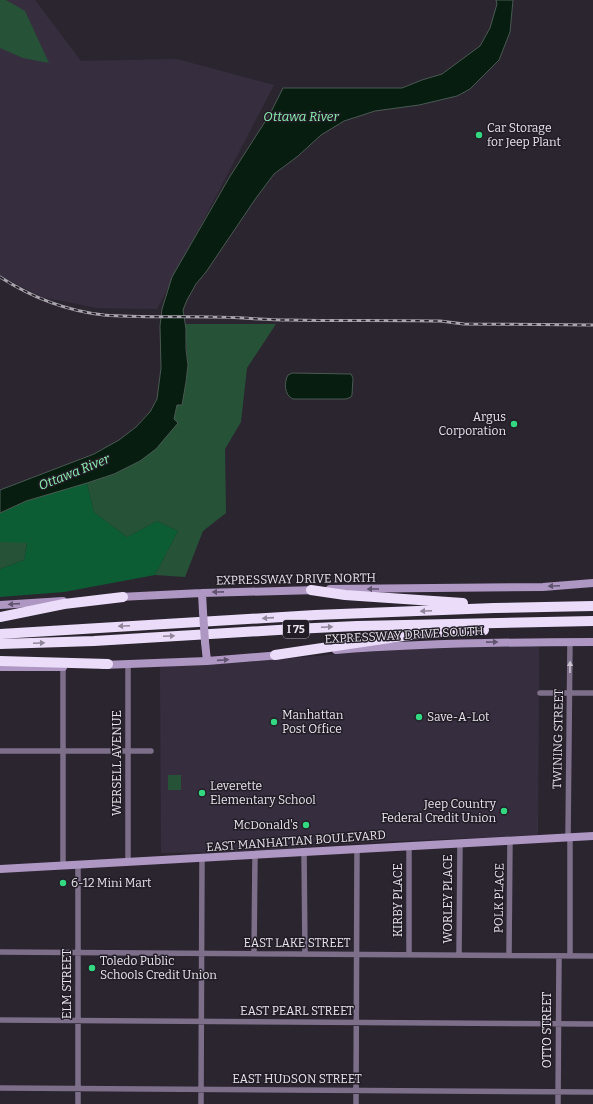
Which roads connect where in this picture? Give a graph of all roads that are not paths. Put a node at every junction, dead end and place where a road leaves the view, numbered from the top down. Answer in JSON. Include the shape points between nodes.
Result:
{"nodes":[{"id":1,"x":593,"y":583,"type":"edge"},
{"id":2,"x":311,"y":590,"type":"junction"},
{"id":3,"x":202,"y":593,"type":"junction"},
{"id":4,"x":123,"y":597,"type":"junction"},
{"id":5,"x":0,"y":605,"type":"edge"},
{"id":6,"x":593,"y":606,"type":"edge"},
{"id":7,"x":521,"y":608,"type":"junction"},
{"id":8,"x":0,"y":617,"type":"edge"},
{"id":9,"x":593,"y":621,"type":"edge"},
{"id":10,"x":0,"y":634,"type":"edge"},
{"id":11,"x":570,"y":642,"type":"junction"},
{"id":12,"x":593,"y":642,"type":"edge"},
{"id":13,"x":0,"y":644,"type":"edge"},
{"id":14,"x":275,"y":655,"type":"junction"},
{"id":15,"x":0,"y":661,"type":"edge"},
{"id":16,"x":207,"y":661,"type":"junction"},
{"id":17,"x":108,"y":664,"type":"junction"},
{"id":18,"x":128,"y":664,"type":"junction"},
{"id":19,"x":0,"y":667,"type":"edge"},
{"id":20,"x":63,"y":667,"type":"junction"},
{"id":21,"x":540,"y":693,"type":"dead end"},
{"id":22,"x":569,"y":693,"type":"junction"},
{"id":23,"x":593,"y":693,"type":"edge"},
{"id":24,"x":0,"y":751,"type":"edge"},
{"id":25,"x":63,"y":751,"type":"junction"},
{"id":26,"x":128,"y":751,"type":"junction"},
{"id":27,"x":151,"y":751,"type":"dead end"},
{"id":28,"x":593,"y":836,"type":"edge"},
{"id":29,"x":569,"y":837,"type":"junction"},
{"id":30,"x":510,"y":840,"type":"junction"},
{"id":31,"x":460,"y":843,"type":"junction"},
{"id":32,"x":409,"y":846,"type":"junction"},
{"id":33,"x":357,"y":848,"type":"junction"},
{"id":34,"x":304,"y":851,"type":"junction"},
{"id":35,"x":254,"y":855,"type":"junction"},
{"id":36,"x":202,"y":858,"type":"junction"},
{"id":37,"x":128,"y":862,"type":"junction"},
{"id":38,"x":78,"y":865,"type":"junction"},
{"id":39,"x":63,"y":866,"type":"junction"},
{"id":40,"x":0,"y":869,"type":"edge"},
{"id":41,"x":0,"y":952,"type":"edge"},
{"id":42,"x":78,"y":952,"type":"junction"},
{"id":43,"x":202,"y":953,"type":"junction"},
{"id":44,"x":254,"y":953,"type":"junction"},
{"id":45,"x":305,"y":954,"type":"junction"},
{"id":46,"x":357,"y":954,"type":"junction"},
{"id":47,"x":409,"y":955,"type":"junction"},
{"id":48,"x":459,"y":955,"type":"junction"},
{"id":49,"x":509,"y":956,"type":"junction"},
{"id":50,"x":559,"y":956,"type":"junction"},
{"id":51,"x":570,"y":956,"type":"junction"},
{"id":52,"x":593,"y":956,"type":"edge"},
{"id":53,"x":0,"y":1020,"type":"edge"},
{"id":54,"x":78,"y":1020,"type":"junction"},
{"id":55,"x":202,"y":1021,"type":"junction"},
{"id":56,"x":356,"y":1022,"type":"junction"},
{"id":57,"x":558,"y":1024,"type":"junction"},
{"id":58,"x":593,"y":1024,"type":"edge"},
{"id":59,"x":0,"y":1088,"type":"edge"},
{"id":60,"x":78,"y":1088,"type":"junction"},
{"id":61,"x":202,"y":1089,"type":"junction"},
{"id":62,"x":356,"y":1090,"type":"junction"},
{"id":63,"x":558,"y":1092,"type":"junction"},
{"id":64,"x":593,"y":1092,"type":"edge"},
{"id":65,"x":78,"y":1104,"type":"edge"},
{"id":66,"x":202,"y":1104,"type":"edge"},
{"id":67,"x":356,"y":1104,"type":"edge"},
{"id":68,"x":558,"y":1104,"type":"edge"}],
"edges":[{"from":1,"to":2,"type":"main road","name":"EXPRESSWAY DRIVE NORTH","one_way":true,"via":[[535,587]]},
{"from":2,"to":3,"type":"main road","name":"EXPRESSWAY DRIVE NORTH","one_way":true},
{"from":2,"to":7,"type":"highway"},
{"from":3,"to":4,"type":"main road","name":"EXPRESSWAY DRIVE NORTH"},
{"from":3,"to":16,"type":"main road","bridge":true},
{"from":4,"to":5,"type":"main road","name":"EXPRESSWAY DRIVE NORTH","one_way":true},
{"from":4,"to":8,"type":"highway","via":[[64,604]]},
{"from":6,"to":7,"type":"highway","number":"I 75"},
{"from":7,"to":10,"type":"highway","number":"I 75","one_way":true,"via":[[315,615]]},
{"from":13,"to":9,"type":"highway","number":"I 75","one_way":true,"via":[[341,627]]},
{"from":9,"to":14,"type":"highway","via":[[397,636]]},
{"from":11,"to":12,"type":"main road","name":"EXPRESSWAY DRIVE SOUTH"},
{"from":14,"to":11,"type":"main road","name":"EXPRESSWAY DRIVE SOUTH","one_way":true,"via":[[421,644]]},
{"from":22,"to":11,"type":"street","name":"TWINING STREET","one_way":true},
{"from":16,"to":14,"type":"main road","name":"EXPRESSWAY DRIVE SOUTH","one_way":true},
{"from":15,"to":17,"type":"highway"},
{"from":16,"to":18,"type":"main road","name":"EXPRESSWAY DRIVE SOUTH"},
{"from":17,"to":18,"type":"main road","name":"EXPRESSWAY DRIVE SOUTH"},
{"from":17,"to":20,"type":"main road","name":"EXPRESSWAY DRIVE SOUTH","via":[[95,667]]},
{"from":18,"to":26,"type":"street","name":"WERSELL AVENUE"},
{"from":19,"to":20,"type":"main road","name":"EXPRESSWAY DRIVE SOUTH"},
{"from":20,"to":25,"type":"street"},
{"from":21,"to":22,"type":"street"},
{"from":22,"to":23,"type":"street"},
{"from":22,"to":29,"type":"street","name":"TWINING STREET"},
{"from":24,"to":25,"type":"street"},
{"from":25,"to":26,"type":"street"},
{"from":25,"to":39,"type":"street"},
{"from":26,"to":27,"type":"street"},
{"from":26,"to":37,"type":"street","name":"WERSELL AVENUE"},
{"from":28,"to":29,"type":"main road","name":"EAST MANHATTAN BOULEVARD"},
{"from":29,"to":30,"type":"main road","name":"EAST MANHATTAN BOULEVARD"},
{"from":29,"to":51,"type":"street","name":"TWINING STREET"},
{"from":30,"to":31,"type":"main road","name":"EAST MANHATTAN BOULEVARD"},
{"from":30,"to":49,"type":"street","name":"POLK PLACE"},
{"from":31,"to":32,"type":"main road","name":"EAST MANHATTAN BOULEVARD"},
{"from":31,"to":48,"type":"street","name":"WORLEY PLACE"},
{"from":32,"to":33,"type":"main road","name":"EAST MANHATTAN BOULEVARD"},
{"from":32,"to":47,"type":"street","name":"KIRBY PLACE"},
{"from":33,"to":34,"type":"main road","name":"EAST MANHATTAN BOULEVARD"},
{"from":33,"to":46,"type":"street"},
{"from":34,"to":35,"type":"main road","name":"EAST MANHATTAN BOULEVARD"},
{"from":34,"to":45,"type":"street"},
{"from":35,"to":36,"type":"main road","name":"EAST MANHATTAN BOULEVARD"},
{"from":35,"to":44,"type":"street"},
{"from":36,"to":37,"type":"main road","name":"EAST MANHATTAN BOULEVARD"},
{"from":36,"to":43,"type":"street"},
{"from":37,"to":38,"type":"main road","name":"EAST MANHATTAN BOULEVARD"},
{"from":38,"to":39,"type":"main road","name":"EAST MANHATTAN BOULEVARD"},
{"from":38,"to":42,"type":"street","name":"ELM STREET"},
{"from":39,"to":40,"type":"main road","name":"EAST MANHATTAN BOULEVARD"},
{"from":41,"to":42,"type":"street","name":"EAST LAKE STREET"},
{"from":42,"to":43,"type":"street","name":"EAST LAKE STREET"},
{"from":42,"to":54,"type":"street","name":"ELM STREET"},
{"from":43,"to":44,"type":"street","name":"EAST LAKE STREET"},
{"from":43,"to":55,"type":"street"},
{"from":44,"to":45,"type":"street","name":"EAST LAKE STREET"},
{"from":45,"to":46,"type":"street","name":"EAST LAKE STREET"},
{"from":46,"to":47,"type":"street","name":"EAST LAKE STREET"},
{"from":46,"to":56,"type":"street"},
{"from":47,"to":48,"type":"street","name":"EAST LAKE STREET"},
{"from":48,"to":49,"type":"street","name":"EAST LAKE STREET"},
{"from":49,"to":50,"type":"street","name":"EAST LAKE STREET"},
{"from":50,"to":51,"type":"street","name":"EAST LAKE STREET"},
{"from":50,"to":57,"type":"street","name":"OTTO STREET"},
{"from":51,"to":52,"type":"street","name":"EAST LAKE STREET"},
{"from":53,"to":54,"type":"street","name":"EAST PEARL STREET"},
{"from":54,"to":55,"type":"street","name":"EAST PEARL STREET"},
{"from":54,"to":60,"type":"street","name":"ELM STREET"},
{"from":55,"to":56,"type":"street","name":"EAST PEARL STREET"},
{"from":55,"to":61,"type":"street"},
{"from":56,"to":57,"type":"street","name":"EAST PEARL STREET"},
{"from":56,"to":62,"type":"street"},
{"from":57,"to":58,"type":"street","name":"EAST PEARL STREET"},
{"from":57,"to":63,"type":"street","name":"OTTO STREET"},
{"from":59,"to":60,"type":"street","name":"EAST HUDSON STREET"},
{"from":60,"to":61,"type":"street","name":"EAST HUDSON STREET"},
{"from":60,"to":65,"type":"street","name":"ELM STREET"},
{"from":61,"to":62,"type":"street","name":"EAST HUDSON STREET"},
{"from":61,"to":66,"type":"street"},
{"from":62,"to":63,"type":"street","name":"EAST HUDSON STREET"},
{"from":62,"to":67,"type":"street"},
{"from":63,"to":64,"type":"street","name":"EAST HUDSON STREET"},
{"from":63,"to":68,"type":"street","name":"OTTO STREET"}]}
